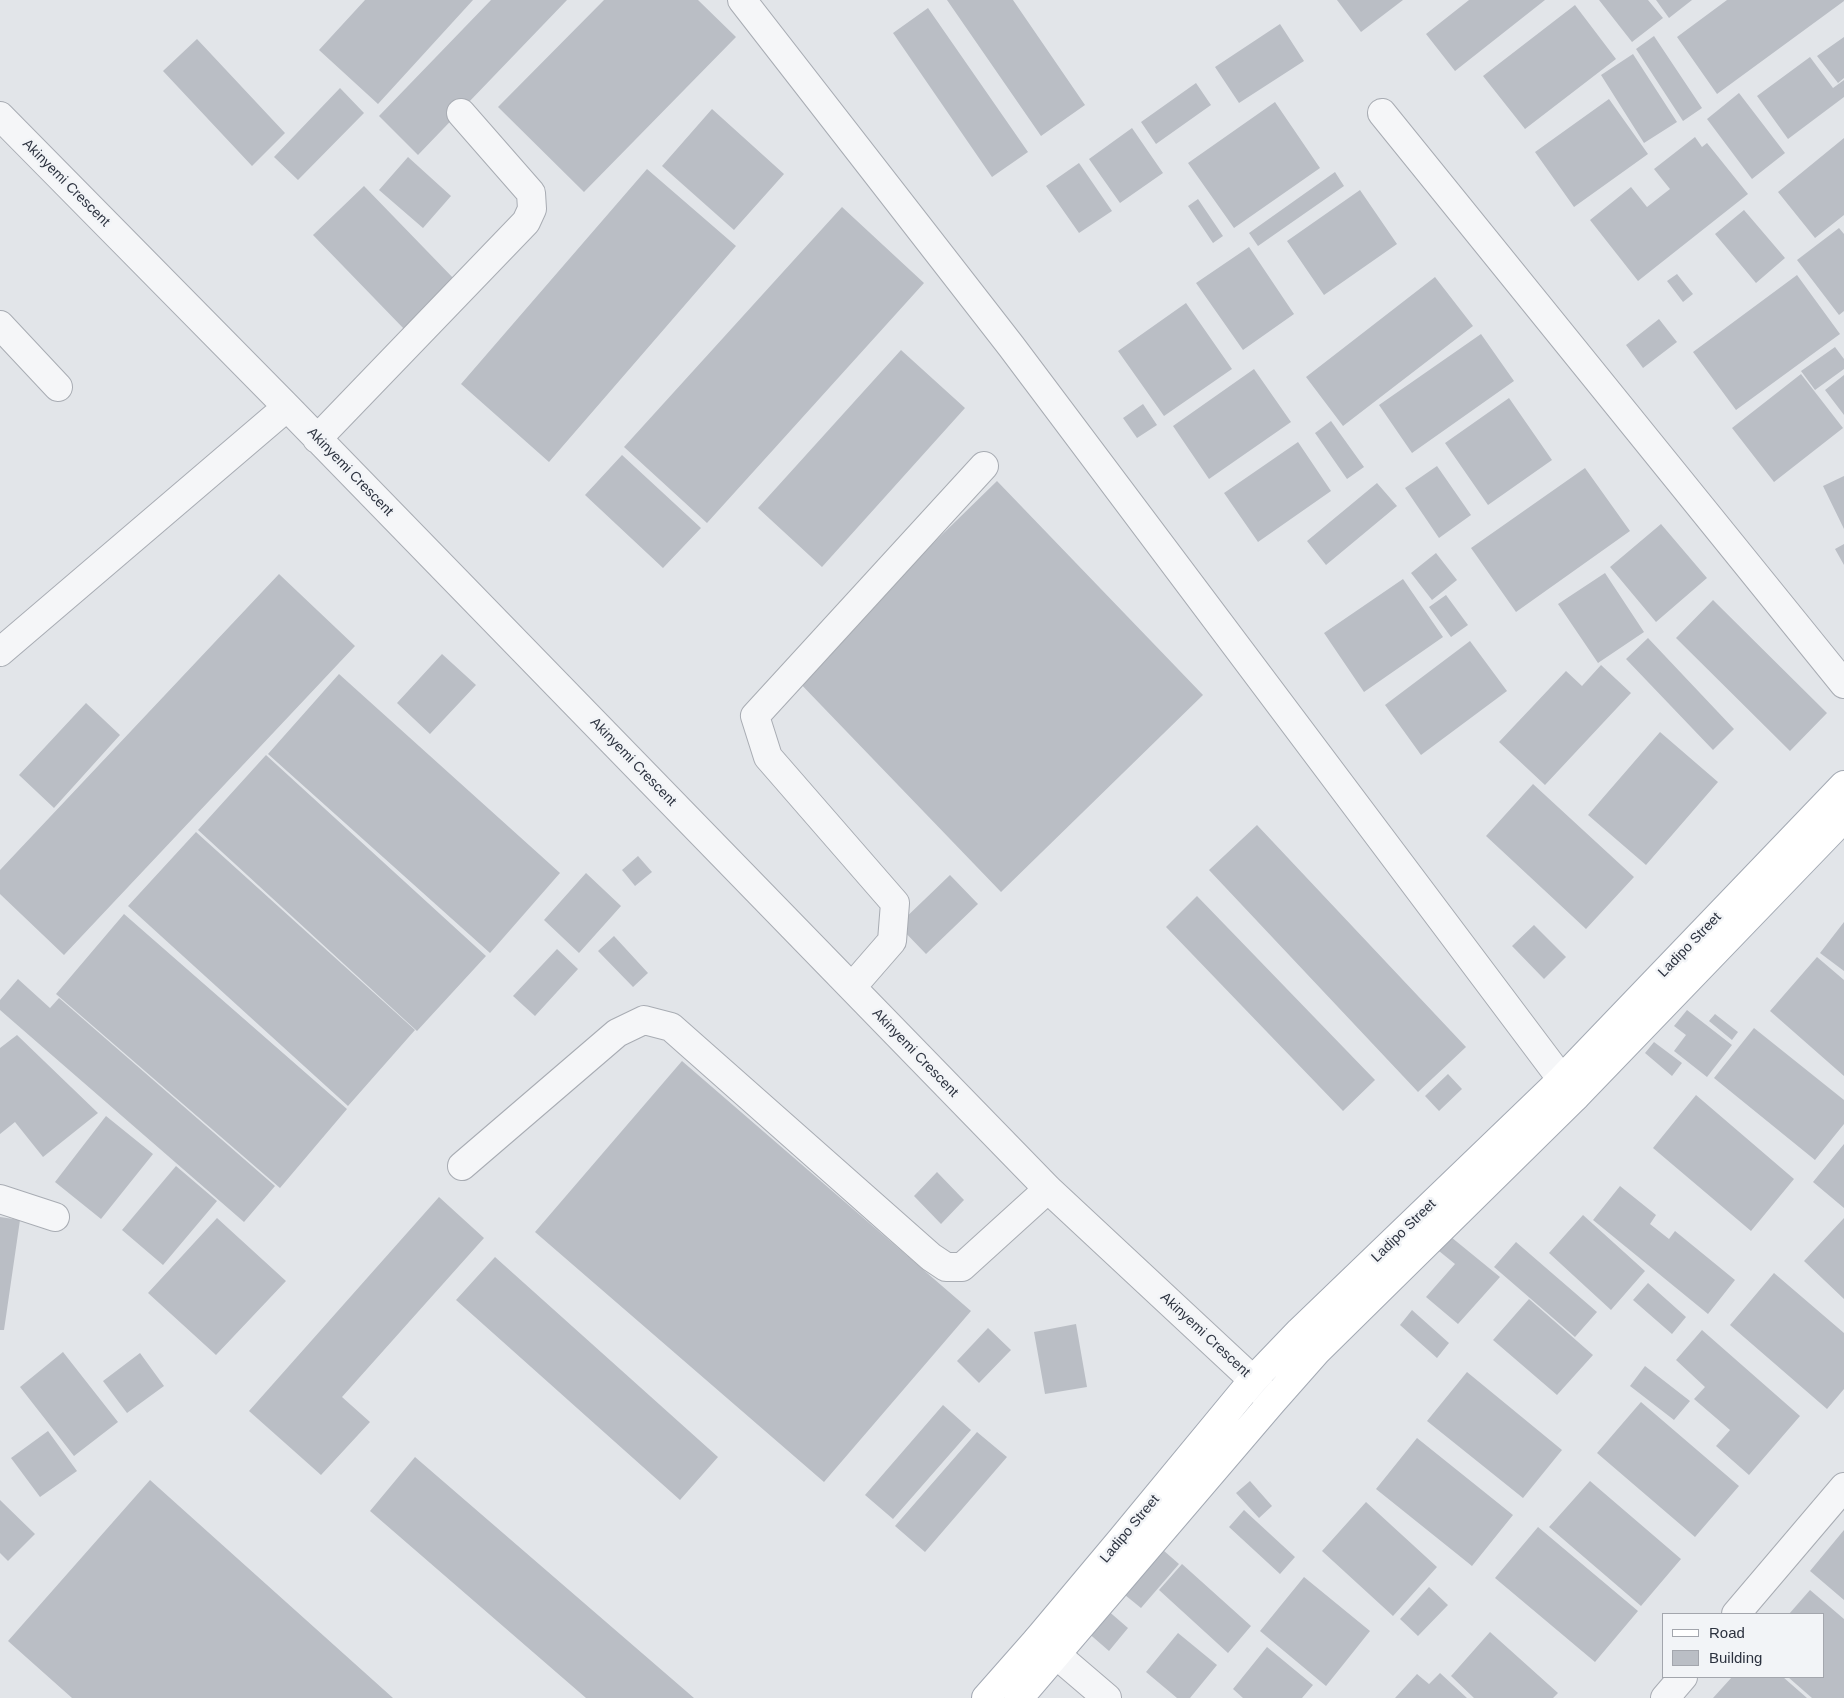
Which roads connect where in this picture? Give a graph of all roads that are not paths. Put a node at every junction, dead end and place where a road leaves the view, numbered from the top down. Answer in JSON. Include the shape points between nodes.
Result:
{"nodes":[{"id":1,"x":742,"y":0,"type":"edge"},
{"id":2,"x":461,"y":113,"type":"dead end"},
{"id":3,"x":1382,"y":113,"type":"dead end"},
{"id":4,"x":0,"y":116,"type":"edge"},
{"id":5,"x":0,"y":325,"type":"edge"},
{"id":6,"x":58,"y":387,"type":"dead end"},
{"id":7,"x":287,"y":407,"type":"junction"},
{"id":8,"x":317,"y":439,"type":"junction"},
{"id":9,"x":984,"y":466,"type":"dead end"},
{"id":10,"x":0,"y":652,"type":"edge"},
{"id":11,"x":1844,"y":684,"type":"edge"},
{"id":12,"x":1844,"y":785,"type":"edge"},
{"id":13,"x":1844,"y":818,"type":"edge"},
{"id":14,"x":852,"y":987,"type":"junction"},
{"id":15,"x":1569,"y":1088,"type":"junction"},
{"id":16,"x":462,"y":1166,"type":"dead end"},
{"id":17,"x":1048,"y":1189,"type":"junction"},
{"id":18,"x":0,"y":1198,"type":"edge"},
{"id":19,"x":55,"y":1217,"type":"dead end"},
{"id":20,"x":1252,"y":1380,"type":"junction"},
{"id":21,"x":1272,"y":1402,"type":"junction"},
{"id":22,"x":1844,"y":1487,"type":"edge"},
{"id":23,"x":1737,"y":1613,"type":"edge"},
{"id":24,"x":1048,"y":1647,"type":"junction"},
{"id":25,"x":1682,"y":1678,"type":"edge"},
{"id":26,"x":986,"y":1698,"type":"edge"},
{"id":27,"x":1019,"y":1698,"type":"edge"},
{"id":28,"x":1108,"y":1698,"type":"edge"},
{"id":29,"x":1665,"y":1698,"type":"edge"}],
"edges":[{"from":1,"to":15,"type":"street","via":[[1011,346]]},
{"from":2,"to":8,"type":"street","via":[[531,193],[532,209],[526,222]]},
{"from":3,"to":11,"type":"street"},
{"from":4,"to":7,"type":"street","name":"Akinyemi Crescent"},
{"from":5,"to":6,"type":"street"},
{"from":7,"to":8,"type":"street","name":"Akinyemi Crescent"},
{"from":7,"to":10,"type":"street"},
{"from":8,"to":14,"type":"street","name":"Akinyemi Crescent"},
{"from":9,"to":14,"type":"street","via":[[755,716],[768,757],[894,903],[892,941]]},
{"from":12,"to":15,"type":"main road","name":"Ladipo Street"},
{"from":13,"to":15,"type":"main road","name":"Ladipo Street"},
{"from":14,"to":17,"type":"street","name":"Akinyemi Crescent"},
{"from":15,"to":20,"type":"main road","name":"Ladipo Street","via":[[1300,1331]]},
{"from":15,"to":21,"type":"main road","name":"Ladipo Street"},
{"from":16,"to":17,"type":"street","via":[[617,1033],[644,1020],[671,1027],[946,1267],[962,1267]]},
{"from":17,"to":20,"type":"street","name":"Akinyemi Crescent"},
{"from":18,"to":19,"type":"street"},
{"from":20,"to":21,"type":"street","name":"Akinyemi Crescent"},
{"from":20,"to":24,"type":"main road","name":"Ladipo Street"},
{"from":21,"to":24,"type":"main road","name":"Ladipo Street"},
{"from":22,"to":23,"type":"street"},
{"from":24,"to":26,"type":"main road","name":"Ladipo Street"},
{"from":24,"to":27,"type":"main road","name":"Ladipo Street"},
{"from":24,"to":28,"type":"street"},
{"from":25,"to":29,"type":"street"}]}
